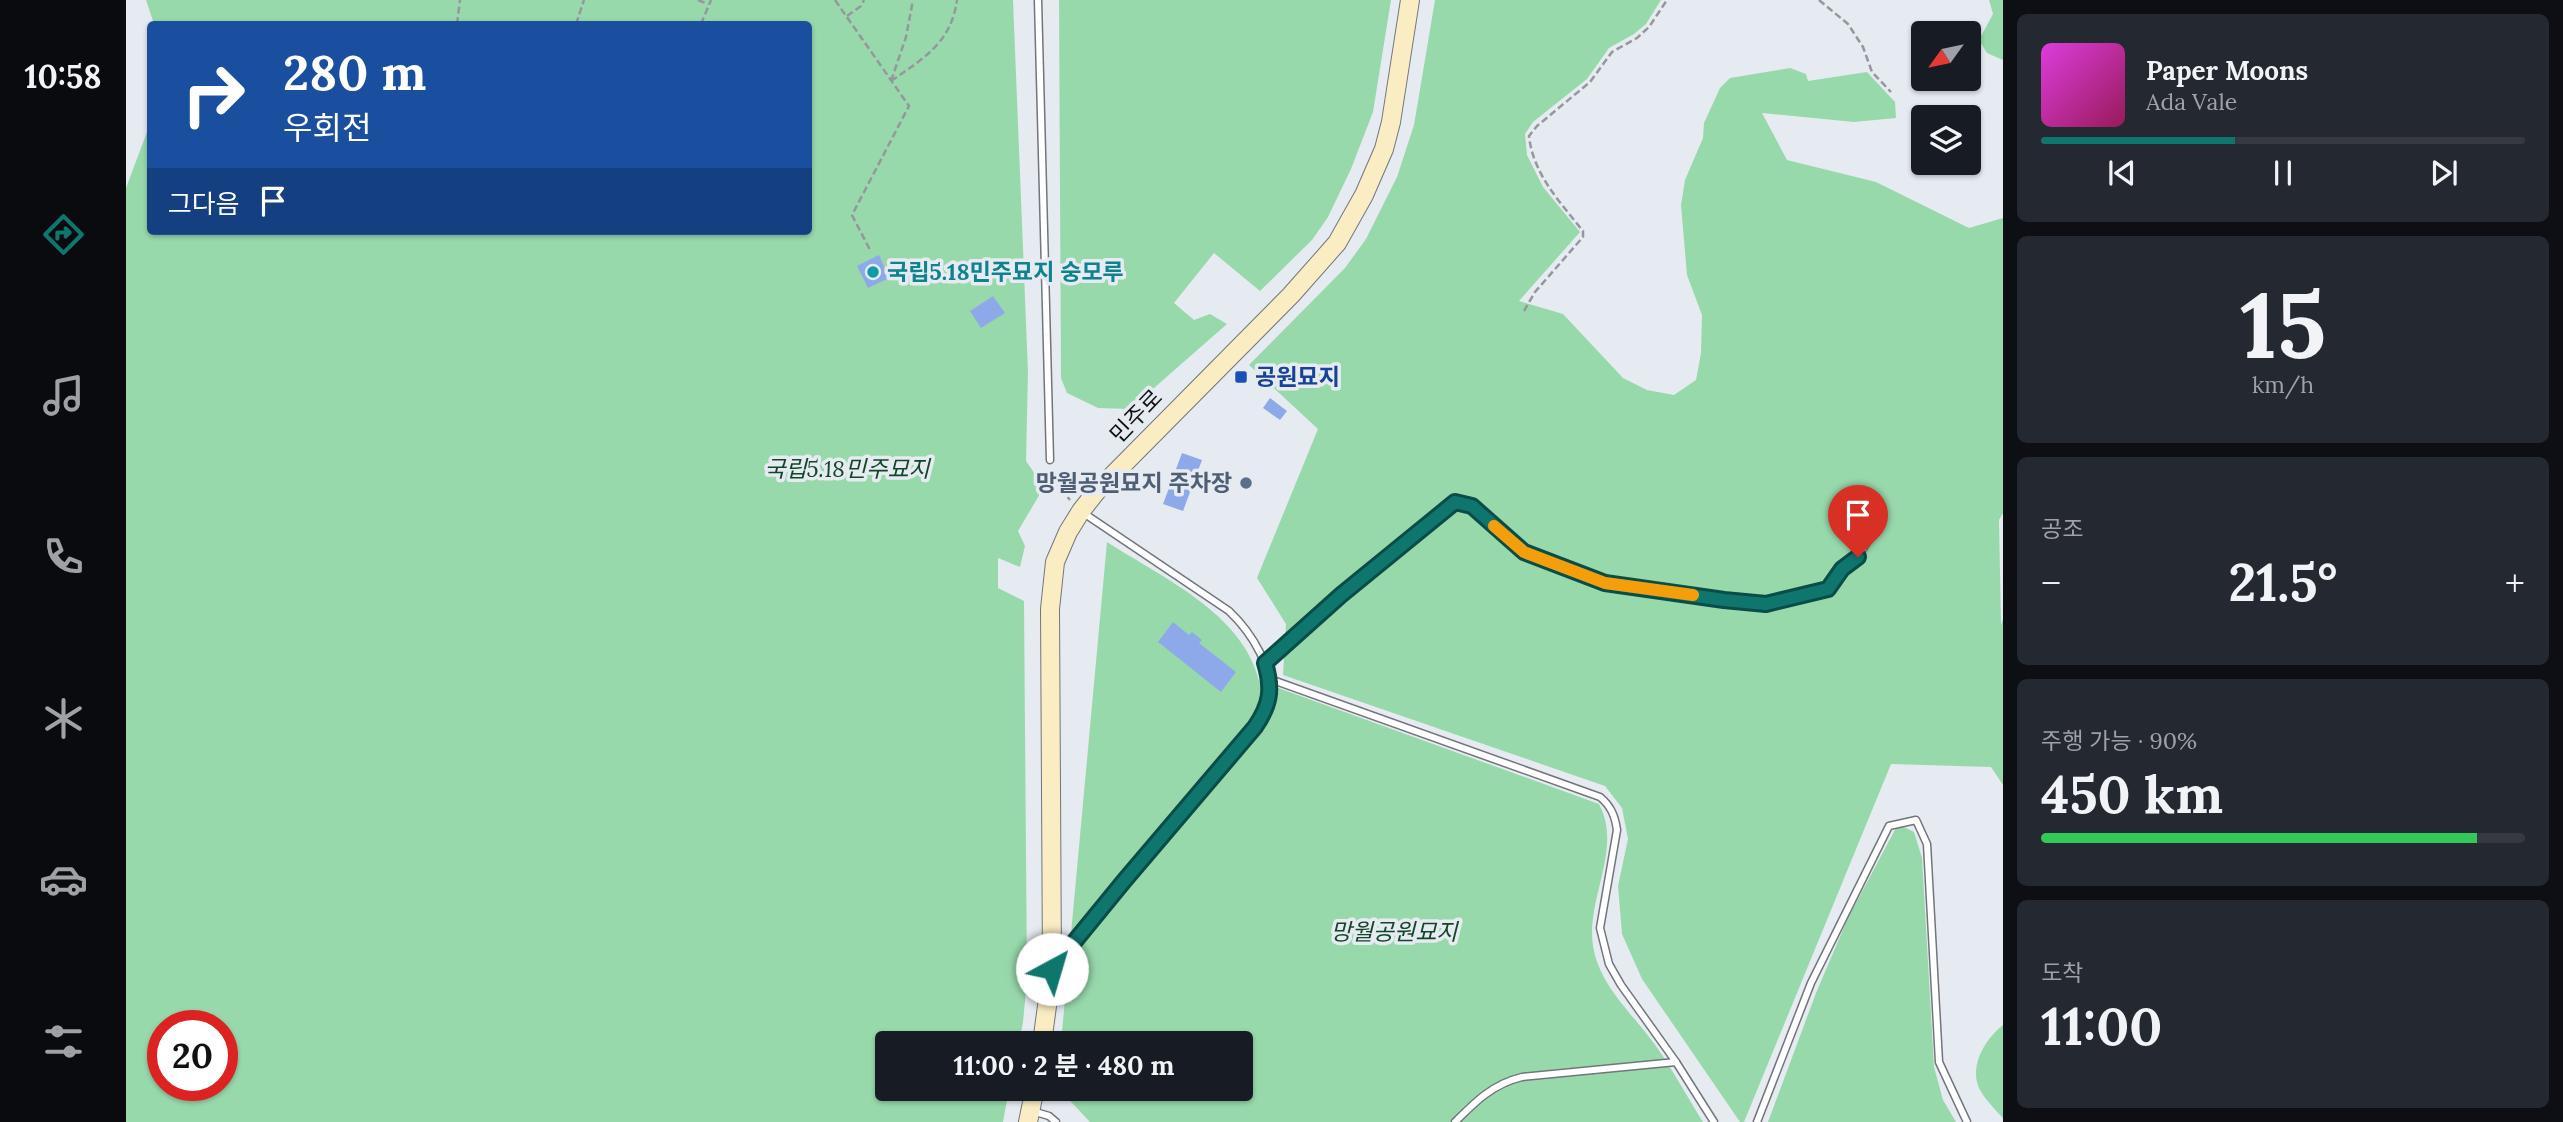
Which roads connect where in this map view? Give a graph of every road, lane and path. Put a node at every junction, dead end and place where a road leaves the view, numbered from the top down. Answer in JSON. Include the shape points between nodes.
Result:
{"nodes":[{"id":1,"x":460,"y":0,"type":"edge"},
{"id":2,"x":584,"y":0,"type":"edge"},
{"id":3,"x":698,"y":0,"type":"edge"},
{"id":4,"x":835,"y":0,"type":"edge"},
{"id":5,"x":864,"y":0,"type":"edge"},
{"id":6,"x":913,"y":0,"type":"edge"},
{"id":7,"x":957,"y":0,"type":"edge"},
{"id":8,"x":1038,"y":0,"type":"edge"},
{"id":9,"x":1410,"y":0,"type":"edge"},
{"id":10,"x":1667,"y":0,"type":"edge"},
{"id":11,"x":1819,"y":0,"type":"edge"},
{"id":12,"x":709,"y":2,"type":"edge"},
{"id":13,"x":847,"y":16,"type":"junction"},
{"id":14,"x":457,"y":21,"type":"edge"},
{"id":15,"x":577,"y":21,"type":"edge"},
{"id":16,"x":702,"y":21,"type":"edge"},
{"id":17,"x":891,"y":81,"type":"junction"},
{"id":18,"x":1891,"y":92,"type":"dead end"},
{"id":19,"x":870,"y":250,"type":"dead end"},
{"id":20,"x":1524,"y":311,"type":"dead end"},
{"id":21,"x":1050,"y":460,"type":"joint"},
{"id":22,"x":1081,"y":511,"type":"junction"},
{"id":23,"x":1871,"y":536,"type":"dead end"},
{"id":24,"x":1265,"y":663,"type":"junction"},
{"id":25,"x":1269,"y":679,"type":"junction"},
{"id":26,"x":1052,"y":969,"type":"junction"},
{"id":27,"x":1044,"y":1031,"type":"edge"},
{"id":28,"x":1676,"y":1062,"type":"junction"},
{"id":29,"x":1029,"y":1116,"type":"edge"},
{"id":30,"x":1056,"y":1122,"type":"edge"},
{"id":31,"x":1455,"y":1122,"type":"edge"},
{"id":32,"x":1714,"y":1122,"type":"edge"},
{"id":33,"x":1757,"y":1122,"type":"edge"},
{"id":34,"x":1967,"y":1122,"type":"edge"}],
"edges":[{"from":1,"to":14,"type":"path"},
{"from":2,"to":15,"type":"path"},
{"from":3,"to":12,"type":"path"},
{"from":4,"to":13,"type":"path"},
{"from":5,"to":13,"type":"path"},
{"from":6,"to":17,"type":"path"},
{"from":7,"to":17,"type":"path","via":[[940,43]]},
{"from":8,"to":21,"type":"lane"},
{"from":9,"to":22,"type":"main road","name":"민주로","via":[[1384,149],[1336,243]]},
{"from":10,"to":20,"type":"path","via":[[1649,27],[1612,52],[1590,82],[1529,136],[1546,185],[1583,237]]},
{"from":11,"to":18,"type":"path","via":[[1848,24],[1872,72]]},
{"from":12,"to":16,"type":"path"},
{"from":13,"to":17,"type":"path"},
{"from":17,"to":19,"type":"path","via":[[909,106],[852,215]]},
{"from":21,"to":22,"type":"path","via":[[1058,485]]},
{"from":22,"to":24,"type":"lane","via":[[1229,611],[1241,622]]},
{"from":22,"to":26,"type":"main road","name":"민주로","via":[[1055,562],[1050,609]]},
{"from":23,"to":24,"type":"lane","via":[[1828,589],[1766,604],[1605,583],[1524,552],[1472,506],[1455,502]]},
{"from":24,"to":25,"type":"lane"},
{"from":25,"to":26,"type":"lane","via":[[1269,702],[1255,727]]},
{"from":25,"to":28,"type":"lane","via":[[1605,801],[1617,830],[1601,910],[1602,941],[1621,985]]},
{"from":26,"to":27,"type":"main road","name":"민주로"},
{"from":28,"to":31,"type":"lane","via":[[1507,1080],[1486,1092]]},
{"from":28,"to":32,"type":"lane"},
{"from":29,"to":30,"type":"lane","via":[[1049,1116]]},
{"from":33,"to":34,"type":"lane","via":[[1811,983],[1889,826],[1916,820],[1927,844],[1939,1062]]}]}
